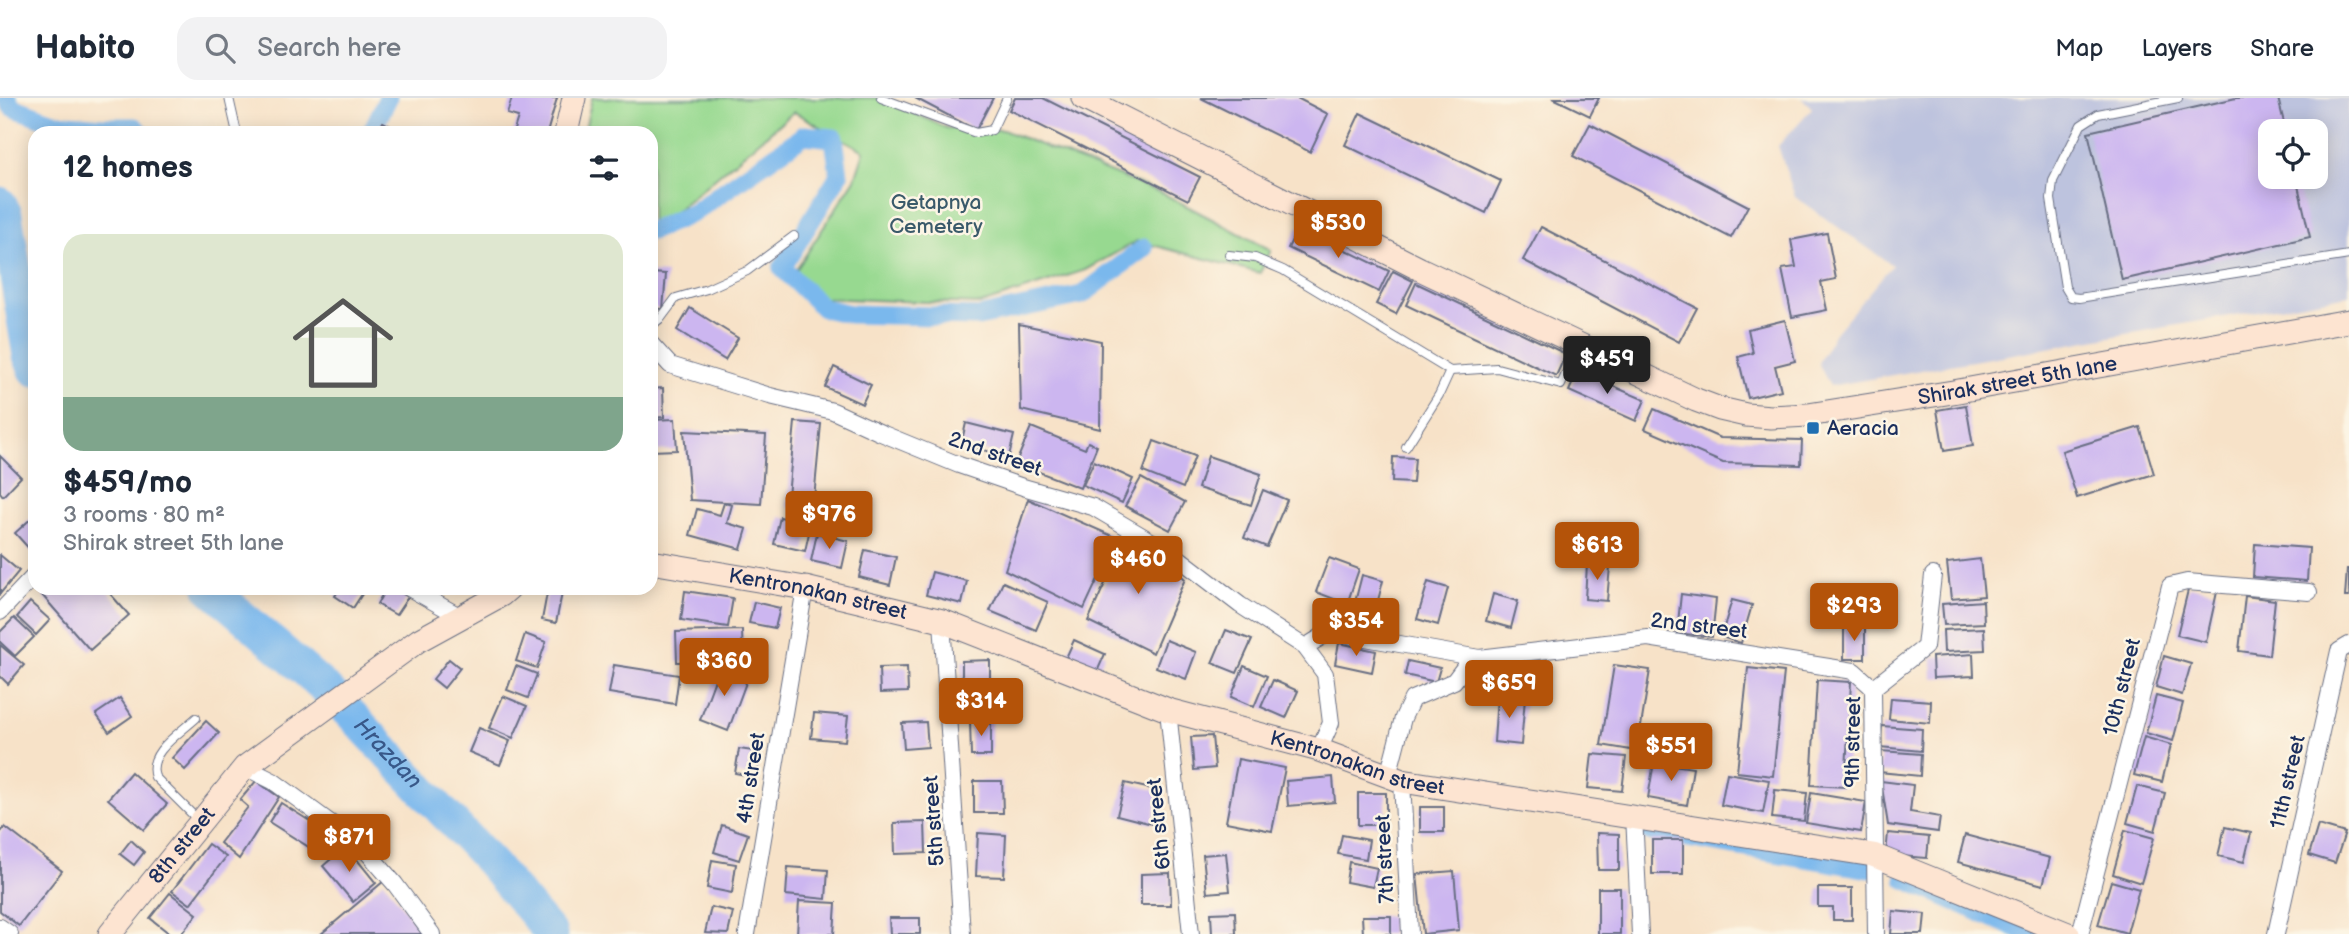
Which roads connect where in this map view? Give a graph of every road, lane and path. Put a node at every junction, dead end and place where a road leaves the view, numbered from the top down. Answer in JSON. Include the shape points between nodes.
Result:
{"nodes":[{"id":1,"x":229,"y":98,"type":"edge"},
{"id":2,"x":574,"y":98,"type":"edge"},
{"id":3,"x":881,"y":98,"type":"edge"},
{"id":4,"x":1007,"y":98,"type":"edge"},
{"id":5,"x":1083,"y":98,"type":"edge"},
{"id":6,"x":2178,"y":98,"type":"edge"},
{"id":7,"x":235,"y":126,"type":"edge"},
{"id":8,"x":568,"y":126,"type":"edge"},
{"id":9,"x":794,"y":236,"type":"dead end"},
{"id":10,"x":2349,"y":255,"type":"edge"},
{"id":11,"x":1228,"y":256,"type":"dead end"},
{"id":12,"x":658,"y":320,"type":"edge"},
{"id":13,"x":2349,"y":321,"type":"edge"},
{"id":14,"x":1580,"y":344,"type":"junction"},
{"id":15,"x":658,"y":352,"type":"edge"},
{"id":16,"x":1450,"y":371,"type":"junction"},
{"id":17,"x":1406,"y":447,"type":"dead end"},
{"id":18,"x":658,"y":563,"type":"edge"},
{"id":19,"x":1933,"y":575,"type":"dead end"},
{"id":20,"x":28,"y":582,"type":"edge"},
{"id":21,"x":805,"y":588,"type":"junction"},
{"id":22,"x":2309,"y":593,"type":"dead end"},
{"id":23,"x":422,"y":595,"type":"edge"},
{"id":24,"x":501,"y":595,"type":"edge"},
{"id":25,"x":0,"y":612,"type":"edge"},
{"id":26,"x":461,"y":617,"type":"junction"},
{"id":27,"x":942,"y":621,"type":"junction"},
{"id":28,"x":2349,"y":645,"type":"edge"},
{"id":29,"x":1306,"y":647,"type":"junction"},
{"id":30,"x":1472,"y":657,"type":"junction"},
{"id":31,"x":1873,"y":688,"type":"junction"},
{"id":32,"x":1168,"y":709,"type":"junction"},
{"id":33,"x":196,"y":718,"type":"dead end"},
{"id":34,"x":1319,"y":750,"type":"junction"},
{"id":35,"x":251,"y":763,"type":"junction"},
{"id":36,"x":1395,"y":778,"type":"junction"},
{"id":37,"x":1634,"y":816,"type":"junction"},
{"id":38,"x":201,"y":822,"type":"junction"},
{"id":39,"x":1873,"y":855,"type":"junction"},
{"id":40,"x":0,"y":927,"type":"edge"},
{"id":41,"x":10,"y":934,"type":"edge"},
{"id":42,"x":110,"y":934,"type":"edge"},
{"id":43,"x":432,"y":934,"type":"edge"},
{"id":44,"x":747,"y":934,"type":"edge"},
{"id":45,"x":962,"y":934,"type":"edge"},
{"id":46,"x":1191,"y":934,"type":"edge"},
{"id":47,"x":1410,"y":934,"type":"edge"},
{"id":48,"x":1640,"y":934,"type":"edge"},
{"id":49,"x":1876,"y":934,"type":"edge"},
{"id":50,"x":2068,"y":934,"type":"edge"},
{"id":51,"x":2080,"y":934,"type":"edge"},
{"id":52,"x":2276,"y":934,"type":"edge"}],
"edges":[{"from":1,"to":7,"type":"lane"},
{"from":2,"to":8,"type":"main road"},
{"from":3,"to":4,"type":"lane","via":[[975,133],[992,130]]},
{"from":5,"to":14,"type":"main road","name":"Shirak street 5th lane"},
{"from":6,"to":10,"type":"lane","via":[[2098,114],[2081,125],[2053,181],[2051,199],[2065,286],[2071,297]]},
{"from":9,"to":12,"type":"lane","via":[[747,271],[676,298]]},
{"from":11,"to":16,"type":"lane","via":[[1255,258],[1283,270]]},
{"from":13,"to":14,"type":"main road","name":"Shirak street 5th lane","via":[[1953,392],[1771,417],[1720,409]]},
{"from":14,"to":16,"type":"lane","via":[[1561,385],[1497,368]]},
{"from":15,"to":29,"type":"street","name":"2nd street","via":[[670,365],[833,411],[959,464],[1093,507],[1176,555],[1240,605]]},
{"from":16,"to":17,"type":"lane"},
{"from":18,"to":21,"type":"main road","name":"Kentronakan street"},
{"from":19,"to":31,"type":"street","name":"9th street","via":[[1925,647]]},
{"from":20,"to":25,"type":"street"},
{"from":21,"to":27,"type":"main road","name":"Kentronakan street"},
{"from":21,"to":44,"type":"street","name":"4th street"},
{"from":22,"to":51,"type":"street","name":"10th street","via":[[2187,582],[2170,586]]},
{"from":23,"to":26,"type":"street"},
{"from":24,"to":26,"type":"main road","name":"8th street"},
{"from":26,"to":35,"type":"main road","name":"8th street","via":[[419,640]]},
{"from":27,"to":32,"type":"main road","name":"Kentronakan street"},
{"from":27,"to":45,"type":"street","name":"5th street"},
{"from":28,"to":52,"type":"street","name":"11th street","via":[[2339,651]]},
{"from":29,"to":30,"type":"street","name":"2nd street","via":[[1326,634],[1343,634]]},
{"from":29,"to":34,"type":"street","name":"2nd street","via":[[1325,674],[1331,723]]},
{"from":30,"to":31,"type":"street","name":"2nd street","via":[[1648,638],[1854,671]]},
{"from":30,"to":36,"type":"street","via":[[1454,681],[1412,699],[1403,718]]},
{"from":31,"to":39,"type":"street","name":"9th street"},
{"from":32,"to":34,"type":"main road","name":"Kentronakan street"},
{"from":32,"to":46,"type":"street","name":"6th street"},
{"from":33,"to":38,"type":"lane","via":[[154,757],[152,769]]},
{"from":34,"to":36,"type":"main road","name":"Kentronakan street"},
{"from":35,"to":38,"type":"main road","name":"8th street"},
{"from":35,"to":43,"type":"street","via":[[362,846]]},
{"from":36,"to":37,"type":"main road","name":"Kentronakan street"},
{"from":36,"to":47,"type":"street","name":"7th street"},
{"from":37,"to":39,"type":"main road","name":"Kentronakan street"},
{"from":37,"to":48,"type":"street"},
{"from":38,"to":42,"type":"main road","name":"8th street"},
{"from":39,"to":49,"type":"street","name":"9th street"},
{"from":39,"to":50,"type":"main road","name":"Kentronakan street"},
{"from":40,"to":41,"type":"street"}]}
